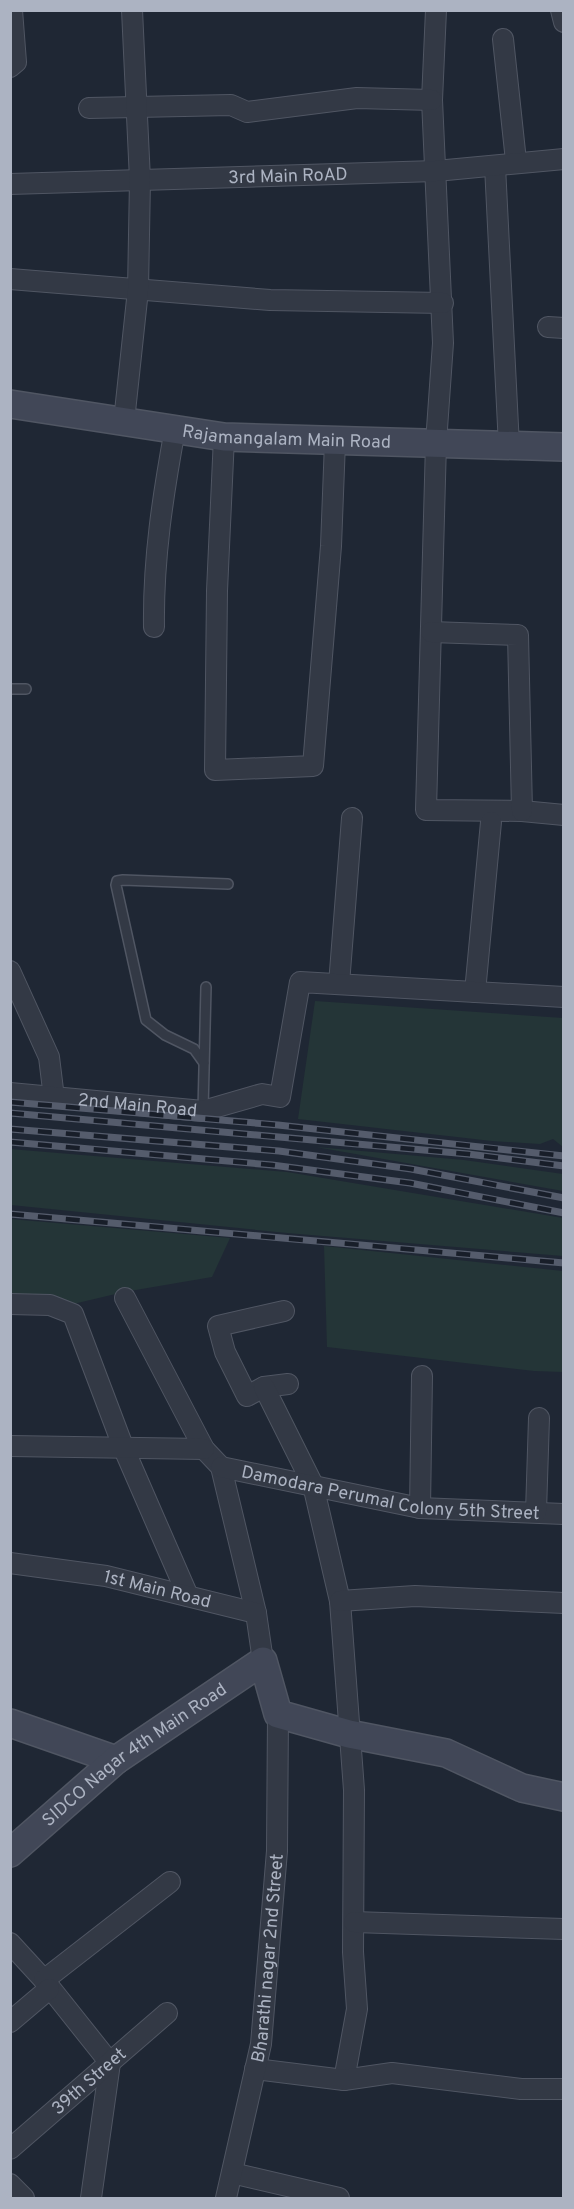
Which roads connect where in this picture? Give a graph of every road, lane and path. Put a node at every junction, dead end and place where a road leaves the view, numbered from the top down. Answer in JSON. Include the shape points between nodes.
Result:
{"nodes":[{"id":1,"x":12,"y":10,"type":"edge"},
{"id":2,"x":132,"y":10,"type":"edge"},
{"id":3,"x":436,"y":10,"type":"edge"},
{"id":4,"x":561,"y":10,"type":"edge"},
{"id":5,"x":564,"y":22,"type":"edge"},
{"id":6,"x":503,"y":39,"type":"dead end"},
{"id":7,"x":10,"y":67,"type":"edge"},
{"id":8,"x":432,"y":100,"type":"junction"},
{"id":9,"x":138,"y":106,"type":"junction"},
{"id":10,"x":88,"y":108,"type":"dead end"},
{"id":11,"x":564,"y":159,"type":"edge"},
{"id":12,"x":516,"y":161,"type":"junction"},
{"id":13,"x":495,"y":166,"type":"junction"},
{"id":14,"x":436,"y":171,"type":"junction"},
{"id":15,"x":140,"y":180,"type":"junction"},
{"id":16,"x":10,"y":184,"type":"edge"},
{"id":17,"x":10,"y":279,"type":"edge"},
{"id":18,"x":138,"y":291,"type":"junction"},
{"id":19,"x":443,"y":303,"type":"junction"},
{"id":20,"x":10,"y":404,"type":"edge"},
{"id":21,"x":124,"y":422,"type":"junction"},
{"id":22,"x":175,"y":429,"type":"junction"},
{"id":23,"x":224,"y":437,"type":"junction"},
{"id":24,"x":335,"y":442,"type":"junction"},
{"id":25,"x":436,"y":443,"type":"junction"},
{"id":26,"x":509,"y":446,"type":"junction"},
{"id":27,"x":564,"y":447,"type":"edge"},
{"id":28,"x":154,"y":627,"type":"dead end"},
{"id":29,"x":431,"y":632,"type":"junction"},
{"id":30,"x":10,"y":689,"type":"edge"},
{"id":31,"x":26,"y":689,"type":"dead end"},
{"id":32,"x":522,"y":811,"type":"junction"},
{"id":33,"x":564,"y":814,"type":"edge"},
{"id":34,"x":352,"y":818,"type":"dead end"},
{"id":35,"x":491,"y":822,"type":"dead end"},
{"id":36,"x":228,"y":884,"type":"dead end"},
{"id":37,"x":10,"y":971,"type":"edge"},
{"id":38,"x":339,"y":984,"type":"junction"},
{"id":39,"x":206,"y":987,"type":"dead end"},
{"id":40,"x":475,"y":992,"type":"junction"},
{"id":41,"x":564,"y":997,"type":"edge"},
{"id":42,"x":204,"y":1063,"type":"junction"},
{"id":43,"x":10,"y":1093,"type":"edge"},
{"id":44,"x":54,"y":1098,"type":"junction"},
{"id":45,"x":203,"y":1112,"type":"junction"},
{"id":46,"x":125,"y":1298,"type":"dead end"},
{"id":47,"x":10,"y":1304,"type":"edge"},
{"id":48,"x":284,"y":1311,"type":"dead end"},
{"id":49,"x":422,"y":1376,"type":"dead end"},
{"id":50,"x":288,"y":1384,"type":"dead end"},
{"id":51,"x":264,"y":1387,"type":"junction"},
{"id":52,"x":539,"y":1418,"type":"dead end"},
{"id":53,"x":10,"y":1446,"type":"edge"},
{"id":54,"x":124,"y":1449,"type":"junction"},
{"id":55,"x":204,"y":1449,"type":"junction"},
{"id":56,"x":220,"y":1467,"type":"junction"},
{"id":57,"x":313,"y":1485,"type":"junction"},
{"id":58,"x":420,"y":1508,"type":"junction"},
{"id":59,"x":536,"y":1512,"type":"junction"},
{"id":60,"x":564,"y":1514,"type":"edge"},
{"id":61,"x":10,"y":1563,"type":"edge"},
{"id":62,"x":188,"y":1596,"type":"junction"},
{"id":63,"x":340,"y":1601,"type":"junction"},
{"id":64,"x":564,"y":1603,"type":"edge"},
{"id":65,"x":256,"y":1613,"type":"junction"},
{"id":66,"x":263,"y":1661,"type":"junction"},
{"id":67,"x":278,"y":1714,"type":"junction"},
{"id":68,"x":12,"y":1725,"type":"edge"},
{"id":69,"x":349,"y":1734,"type":"junction"},
{"id":70,"x":116,"y":1760,"type":"junction"},
{"id":71,"x":564,"y":1797,"type":"edge"},
{"id":72,"x":10,"y":1853,"type":"edge"},
{"id":73,"x":170,"y":1882,"type":"dead end"},
{"id":74,"x":354,"y":1922,"type":"junction"},
{"id":75,"x":564,"y":1929,"type":"edge"},
{"id":76,"x":10,"y":1943,"type":"edge"},
{"id":77,"x":46,"y":1985,"type":"junction"},
{"id":78,"x":166,"y":2013,"type":"dead end"},
{"id":79,"x":10,"y":2022,"type":"edge"},
{"id":80,"x":110,"y":2063,"type":"junction"},
{"id":81,"x":255,"y":2069,"type":"junction"},
{"id":82,"x":344,"y":2080,"type":"junction"},
{"id":83,"x":564,"y":2089,"type":"edge"},
{"id":84,"x":10,"y":2149,"type":"edge"},
{"id":85,"x":232,"y":2173,"type":"junction"},
{"id":86,"x":10,"y":2184,"type":"edge"},
{"id":87,"x":24,"y":2199,"type":"edge"},
{"id":88,"x":91,"y":2199,"type":"edge"},
{"id":89,"x":226,"y":2199,"type":"edge"},
{"id":90,"x":339,"y":2199,"type":"edge"}],
"edges":[{"from":1,"to":7,"type":"street","via":[[17,50],[16,62]]},
{"from":2,"to":9,"type":"street"},
{"from":3,"to":8,"type":"street"},
{"from":4,"to":5,"type":"street"},
{"from":6,"to":12,"type":"street"},
{"from":8,"to":9,"type":"street","via":[[357,98],[247,112],[231,105]]},
{"from":8,"to":14,"type":"street"},
{"from":9,"to":10,"type":"street"},
{"from":9,"to":15,"type":"street"},
{"from":11,"to":12,"type":"street","name":"3rd Main RoAD"},
{"from":12,"to":13,"type":"street","name":"3rd Main RoAD"},
{"from":13,"to":14,"type":"street","name":"3rd Main RoAD"},
{"from":13,"to":26,"type":"street"},
{"from":14,"to":15,"type":"street","name":"3rd Main RoAD"},
{"from":14,"to":19,"type":"street"},
{"from":15,"to":16,"type":"street","name":"3rd Main RoAD"},
{"from":15,"to":18,"type":"street"},
{"from":17,"to":18,"type":"street"},
{"from":18,"to":19,"type":"street","via":[[270,300]]},
{"from":18,"to":21,"type":"street"},
{"from":19,"to":25,"type":"street"},
{"from":20,"to":21,"type":"street","name":"Rajamangalam Main Road"},
{"from":21,"to":22,"type":"street","name":"Rajamangalam Main Road"},
{"from":22,"to":23,"type":"street","name":"Rajamangalam Main Road"},
{"from":22,"to":28,"type":"street","via":[[158,523]]},
{"from":23,"to":24,"type":"street","name":"Rajamangalam Main Road"},
{"from":23,"to":24,"type":"street","via":[[215,770],[313,766],[332,546]]},
{"from":24,"to":25,"type":"street","name":"Rajamangalam Main Road"},
{"from":25,"to":26,"type":"street","name":"Rajamangalam Main Road"},
{"from":25,"to":29,"type":"street"},
{"from":26,"to":27,"type":"street","name":"Rajamangalam Main Road"},
{"from":29,"to":32,"type":"street","via":[[518,635]]},
{"from":29,"to":32,"type":"street","via":[[426,810]]},
{"from":30,"to":31,"type":"lane"},
{"from":32,"to":33,"type":"street"},
{"from":34,"to":38,"type":"street"},
{"from":35,"to":40,"type":"street"},
{"from":36,"to":42,"type":"lane","via":[[123,880],[116,885],[146,1020],[165,1035],[194,1049]]},
{"from":37,"to":44,"type":"street","via":[[49,1057]]},
{"from":38,"to":40,"type":"street"},
{"from":38,"to":45,"type":"street","name":"2nd Main Road","via":[[300,982],[280,1097],[262,1094]]},
{"from":39,"to":42,"type":"lane"},
{"from":40,"to":41,"type":"street"},
{"from":42,"to":45,"type":"lane"},
{"from":43,"to":44,"type":"street","name":"2nd Main Road"},
{"from":44,"to":45,"type":"street","name":"2nd Main Road"},
{"from":46,"to":55,"type":"street"},
{"from":47,"to":54,"type":"street","via":[[50,1305],[73,1314]]},
{"from":48,"to":51,"type":"street","via":[[218,1326],[225,1352],[247,1396]]},
{"from":49,"to":58,"type":"street"},
{"from":50,"to":51,"type":"street"},
{"from":51,"to":57,"type":"street"},
{"from":52,"to":59,"type":"street"},
{"from":53,"to":54,"type":"street"},
{"from":54,"to":55,"type":"street"},
{"from":54,"to":62,"type":"street"},
{"from":55,"to":56,"type":"street"},
{"from":56,"to":57,"type":"street","name":"Damodara Perumal Colony 5th Street"},
{"from":56,"to":65,"type":"street"},
{"from":57,"to":58,"type":"street","name":"Damodara Perumal Colony 5th Street"},
{"from":57,"to":63,"type":"street"},
{"from":58,"to":59,"type":"street","name":"Damodara Perumal Colony 5th Street"},
{"from":59,"to":60,"type":"street","name":"Damodara Perumal Colony 5th Street"},
{"from":61,"to":62,"type":"street","name":"1st Main Road","via":[[106,1576]]},
{"from":62,"to":65,"type":"street","name":"1st Main Road"},
{"from":63,"to":64,"type":"street","via":[[415,1596]]},
{"from":63,"to":69,"type":"street"},
{"from":65,"to":66,"type":"street"},
{"from":66,"to":67,"type":"street"},
{"from":66,"to":70,"type":"street","name":"SIDCO Nagar 4th Main Road"},
{"from":67,"to":69,"type":"street"},
{"from":67,"to":81,"type":"street","name":"Bharathi nagar 2nd Street","via":[[277,1851],[261,2044]]},
{"from":68,"to":70,"type":"street"},
{"from":69,"to":71,"type":"street","via":[[446,1753],[522,1788]]},
{"from":69,"to":74,"type":"street","via":[[354,1790]]},
{"from":70,"to":72,"type":"street","name":"SIDCO Nagar 4th Main Road"},
{"from":73,"to":77,"type":"street"},
{"from":74,"to":75,"type":"street"},
{"from":74,"to":82,"type":"street","via":[[357,2009]]},
{"from":76,"to":77,"type":"street"},
{"from":77,"to":79,"type":"street"},
{"from":77,"to":80,"type":"street"},
{"from":78,"to":80,"type":"street","name":"39th Street"},
{"from":80,"to":84,"type":"street","name":"39th Street"},
{"from":80,"to":88,"type":"street"},
{"from":81,"to":82,"type":"street"},
{"from":81,"to":85,"type":"street","name":"Bharathi nagar 2nd Street"},
{"from":82,"to":83,"type":"street","via":[[392,2073],[521,2089]]},
{"from":85,"to":89,"type":"street","name":"Bharathi nagar 2nd Street"},
{"from":85,"to":90,"type":"street"},
{"from":86,"to":87,"type":"street"}]}
